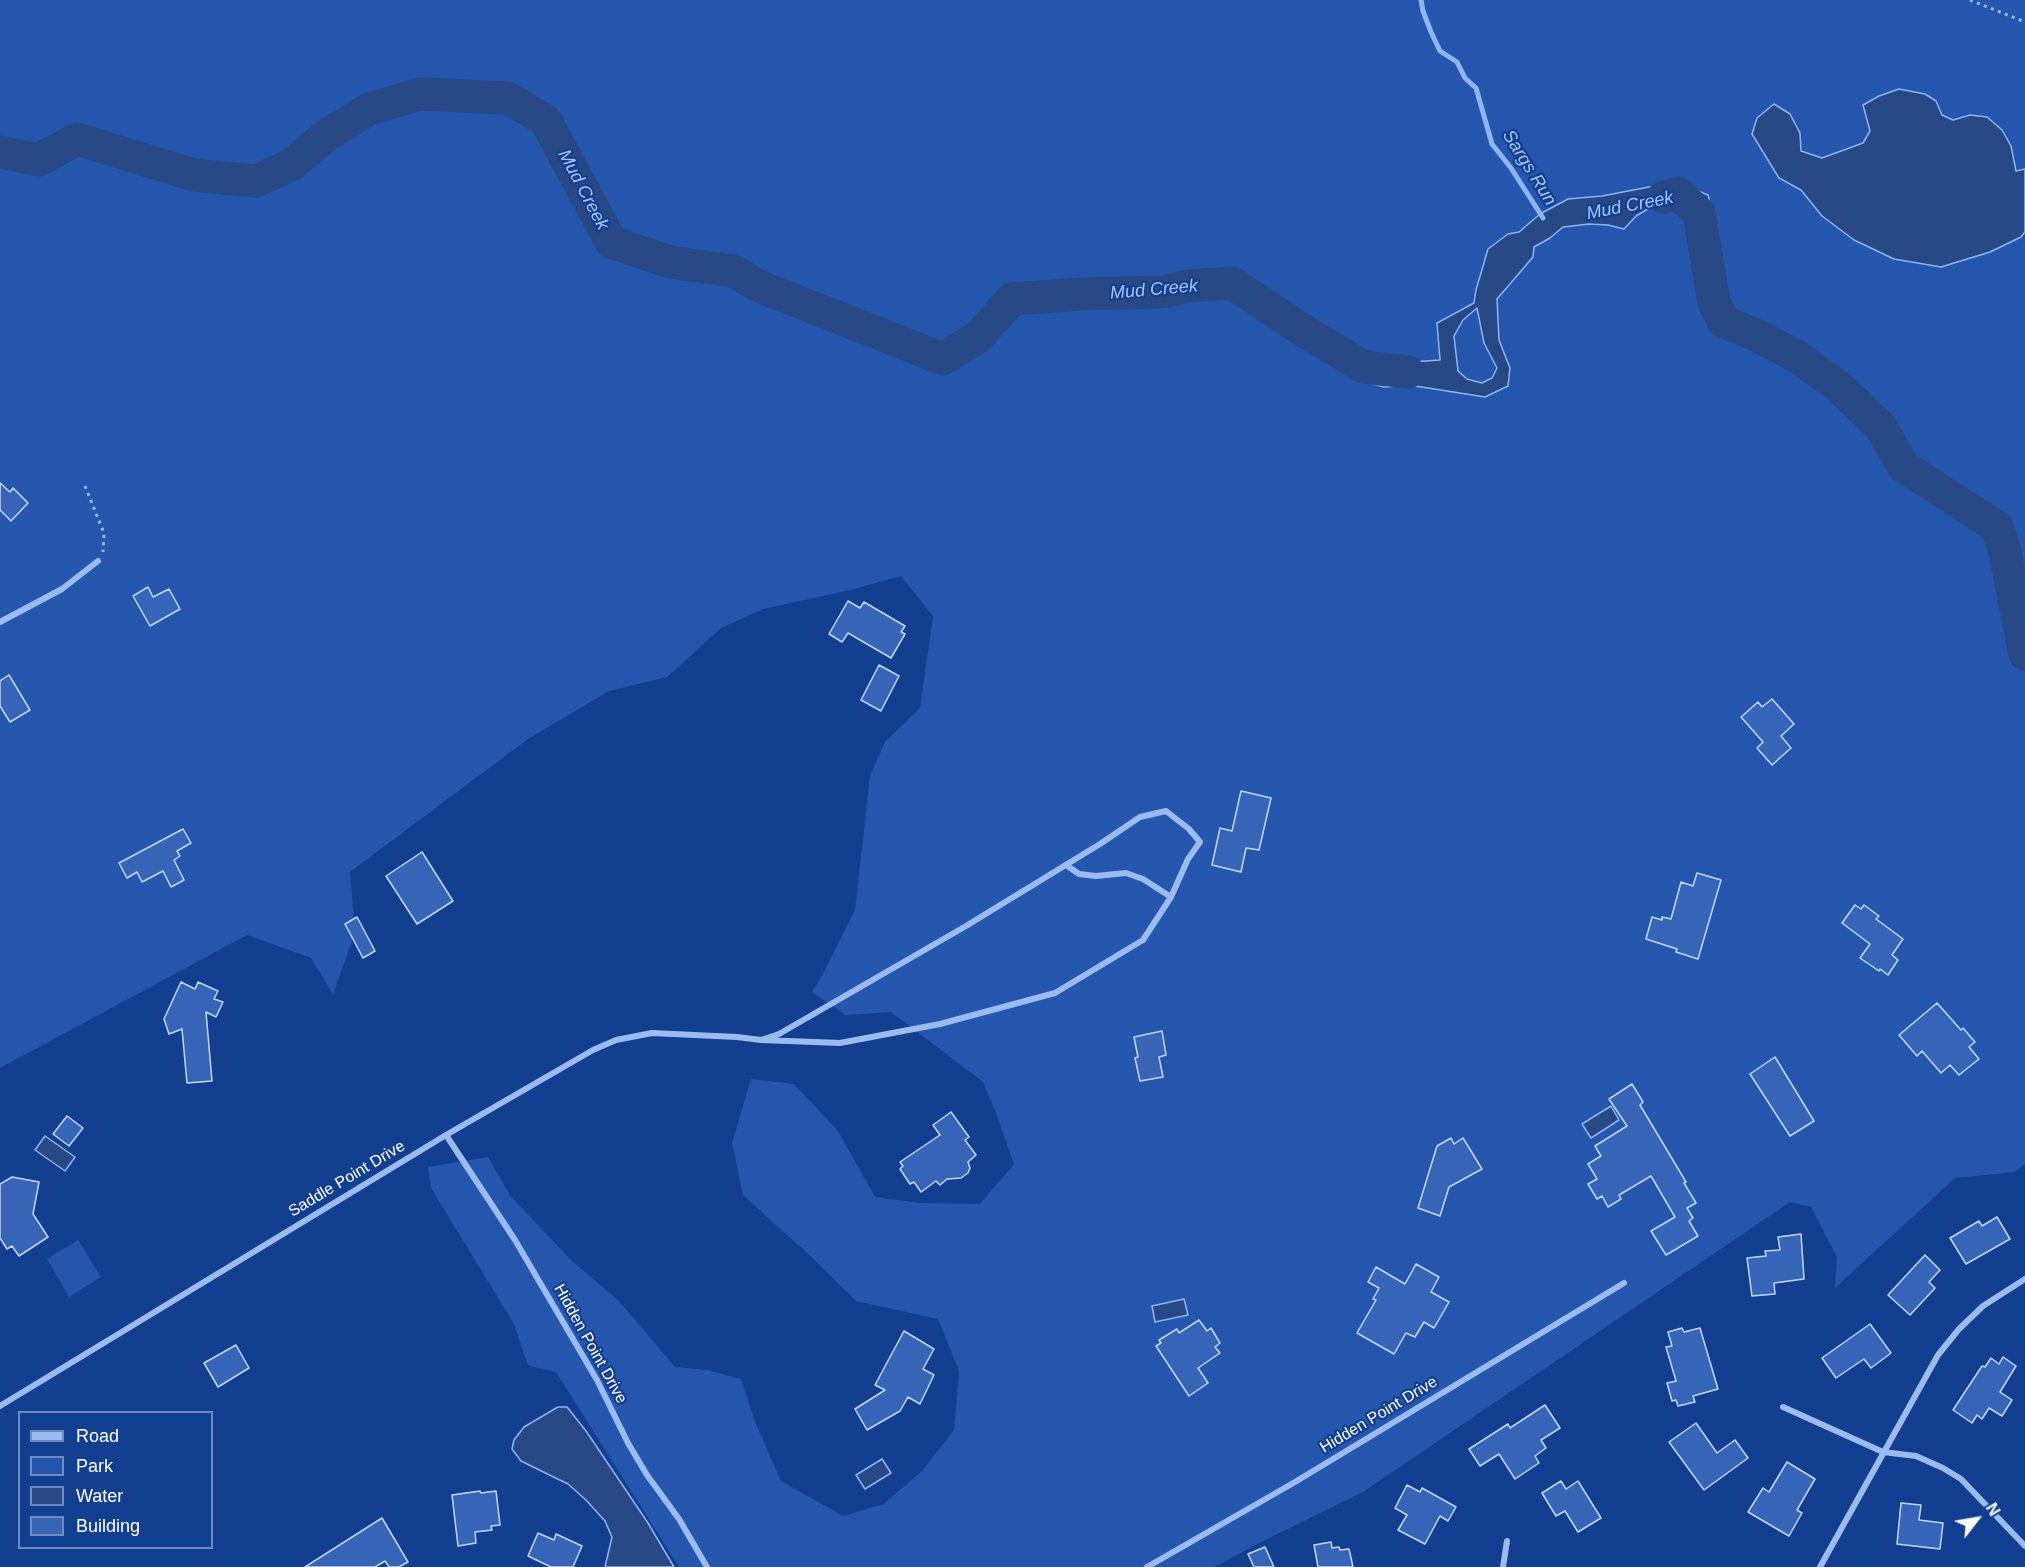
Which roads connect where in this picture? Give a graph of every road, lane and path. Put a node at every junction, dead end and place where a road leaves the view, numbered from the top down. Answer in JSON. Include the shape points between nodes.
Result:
{"nodes":[{"id":1,"x":1970,"y":0,"type":"edge"},
{"id":2,"x":2025,"y":22,"type":"edge"},
{"id":3,"x":85,"y":486,"type":"dead end"},
{"id":4,"x":98,"y":561,"type":"joint"},
{"id":5,"x":0,"y":622,"type":"edge"},
{"id":6,"x":1066,"y":865,"type":"junction"},
{"id":7,"x":1171,"y":897,"type":"junction"},
{"id":8,"x":761,"y":1040,"type":"junction"},
{"id":9,"x":446,"y":1135,"type":"junction"},
{"id":10,"x":2025,"y":1279,"type":"edge"},
{"id":11,"x":1624,"y":1283,"type":"dead end"},
{"id":12,"x":0,"y":1406,"type":"edge"},
{"id":13,"x":1783,"y":1407,"type":"dead end"},
{"id":14,"x":1883,"y":1452,"type":"junction"},
{"id":15,"x":1507,"y":1541,"type":"dead end"},
{"id":16,"x":2025,"y":1546,"type":"edge"},
{"id":17,"x":706,"y":1567,"type":"edge"},
{"id":18,"x":1147,"y":1567,"type":"edge"},
{"id":19,"x":1503,"y":1567,"type":"edge"},
{"id":20,"x":1820,"y":1567,"type":"edge"}],
"edges":[{"from":1,"to":2,"type":"path"},
{"from":3,"to":4,"type":"path","via":[[104,533],[105,546]]},
{"from":4,"to":5,"type":"street","via":[[62,589]]},
{"from":6,"to":7,"type":"street","via":[[1079,874],[1126,873]]},
{"from":6,"to":7,"type":"street","name":"Saddle Point Drive","via":[[1140,817],[1166,810],[1200,842]]},
{"from":6,"to":8,"type":"street","via":[[779,1034]]},
{"from":7,"to":8,"type":"street","name":"Saddle Point Drive","via":[[1143,940],[1055,993],[940,1024],[840,1043]]},
{"from":8,"to":9,"type":"street","name":"Saddle Point Drive","via":[[652,1033],[616,1040]]},
{"from":9,"to":12,"type":"street","name":"Saddle Point Drive"},
{"from":9,"to":17,"type":"street","name":"Hidden Point Drive","via":[[515,1240],[597,1380],[628,1443]]},
{"from":10,"to":14,"type":"street","via":[[1983,1306],[1953,1335],[1929,1369]]},
{"from":11,"to":18,"type":"street","name":"Hidden Point Drive"},
{"from":13,"to":14,"type":"street"},
{"from":14,"to":16,"type":"street","via":[[1916,1456],[1961,1479]]},
{"from":14,"to":20,"type":"street"},
{"from":15,"to":19,"type":"street"}]}
